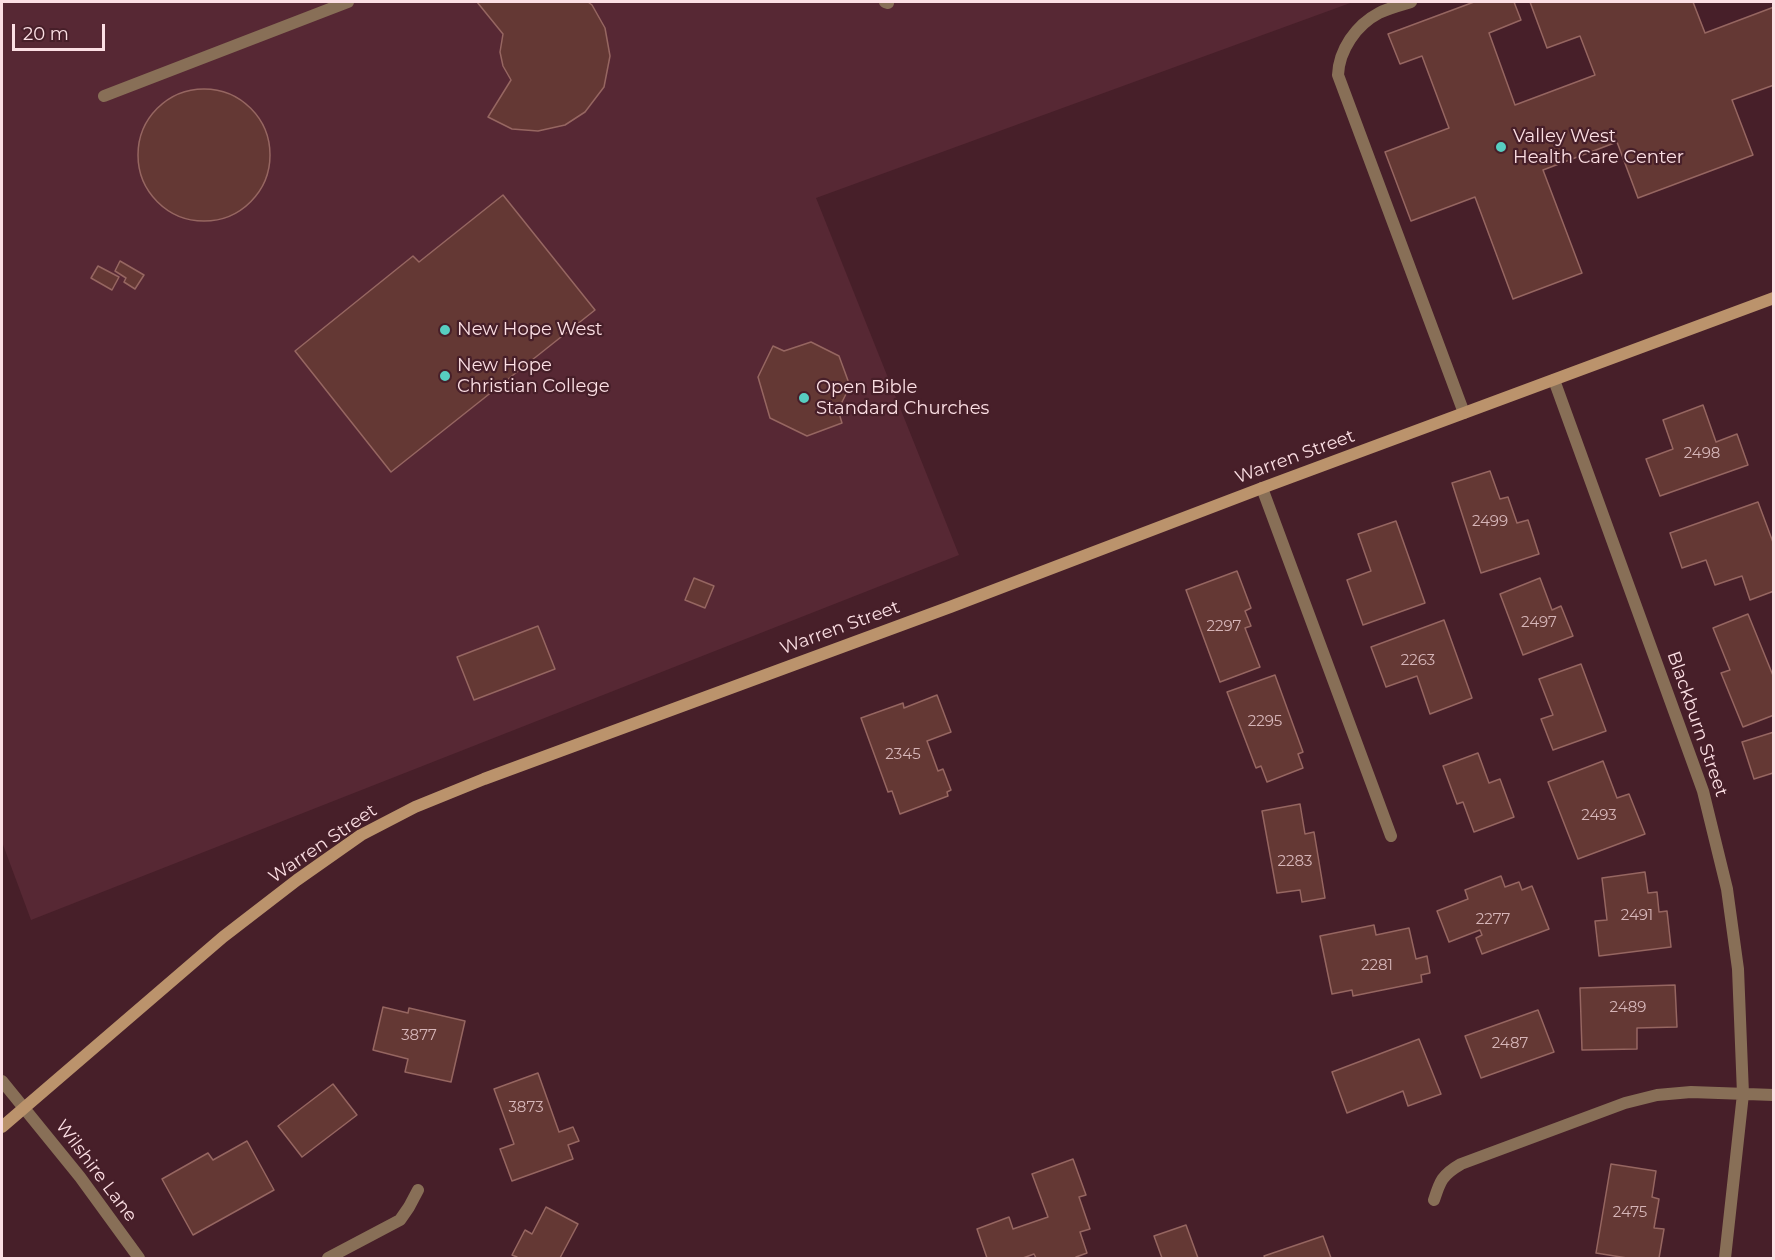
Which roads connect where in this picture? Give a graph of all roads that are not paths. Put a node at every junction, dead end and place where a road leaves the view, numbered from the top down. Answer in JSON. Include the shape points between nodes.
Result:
{"nodes":[{"id":1,"x":348,"y":2,"type":"edge"},
{"id":2,"x":1411,"y":2,"type":"edge"},
{"id":3,"x":104,"y":96,"type":"dead end"},
{"id":4,"x":1773,"y":298,"type":"edge"},
{"id":5,"x":1554,"y":380,"type":"junction"},
{"id":6,"x":1464,"y":413,"type":"junction"},
{"id":7,"x":1262,"y":488,"type":"junction"},
{"id":8,"x":1391,"y":836,"type":"dead end"},
{"id":9,"x":2,"y":1080,"type":"edge"},
{"id":10,"x":1743,"y":1094,"type":"junction"},
{"id":11,"x":1773,"y":1095,"type":"edge"},
{"id":12,"x":24,"y":1107,"type":"junction"},
{"id":13,"x":2,"y":1127,"type":"edge"},
{"id":14,"x":418,"y":1190,"type":"dead end"},
{"id":15,"x":1434,"y":1200,"type":"dead end"},
{"id":16,"x":139,"y":1258,"type":"edge"},
{"id":17,"x":328,"y":1258,"type":"edge"},
{"id":18,"x":1725,"y":1258,"type":"edge"}],
"edges":[{"from":1,"to":3,"type":"street"},
{"from":2,"to":6,"type":"street","via":[[1378,14],[1359,29],[1342,51],[1338,75]]},
{"from":4,"to":5,"type":"street","name":"Warren Street"},
{"from":5,"to":6,"type":"street","name":"Warren Street"},
{"from":5,"to":10,"type":"street","name":"Blackburn Street","via":[[1703,791],[1727,889],[1738,969]]},
{"from":6,"to":7,"type":"street","name":"Warren Street"},
{"from":7,"to":8,"type":"street"},
{"from":7,"to":12,"type":"street","name":"Warren Street","via":[[416,807],[361,835],[297,880],[223,937]]},
{"from":9,"to":12,"type":"street"},
{"from":10,"to":11,"type":"street"},
{"from":10,"to":15,"type":"street","via":[[1691,1092],[1625,1103],[1461,1164],[1442,1179]]},
{"from":10,"to":18,"type":"street","name":"Blackburn Street"},
{"from":12,"to":13,"type":"street","name":"Warren Street"},
{"from":12,"to":16,"type":"street","name":"Wilshire Lane"},
{"from":14,"to":17,"type":"street","via":[[400,1220]]}]}
